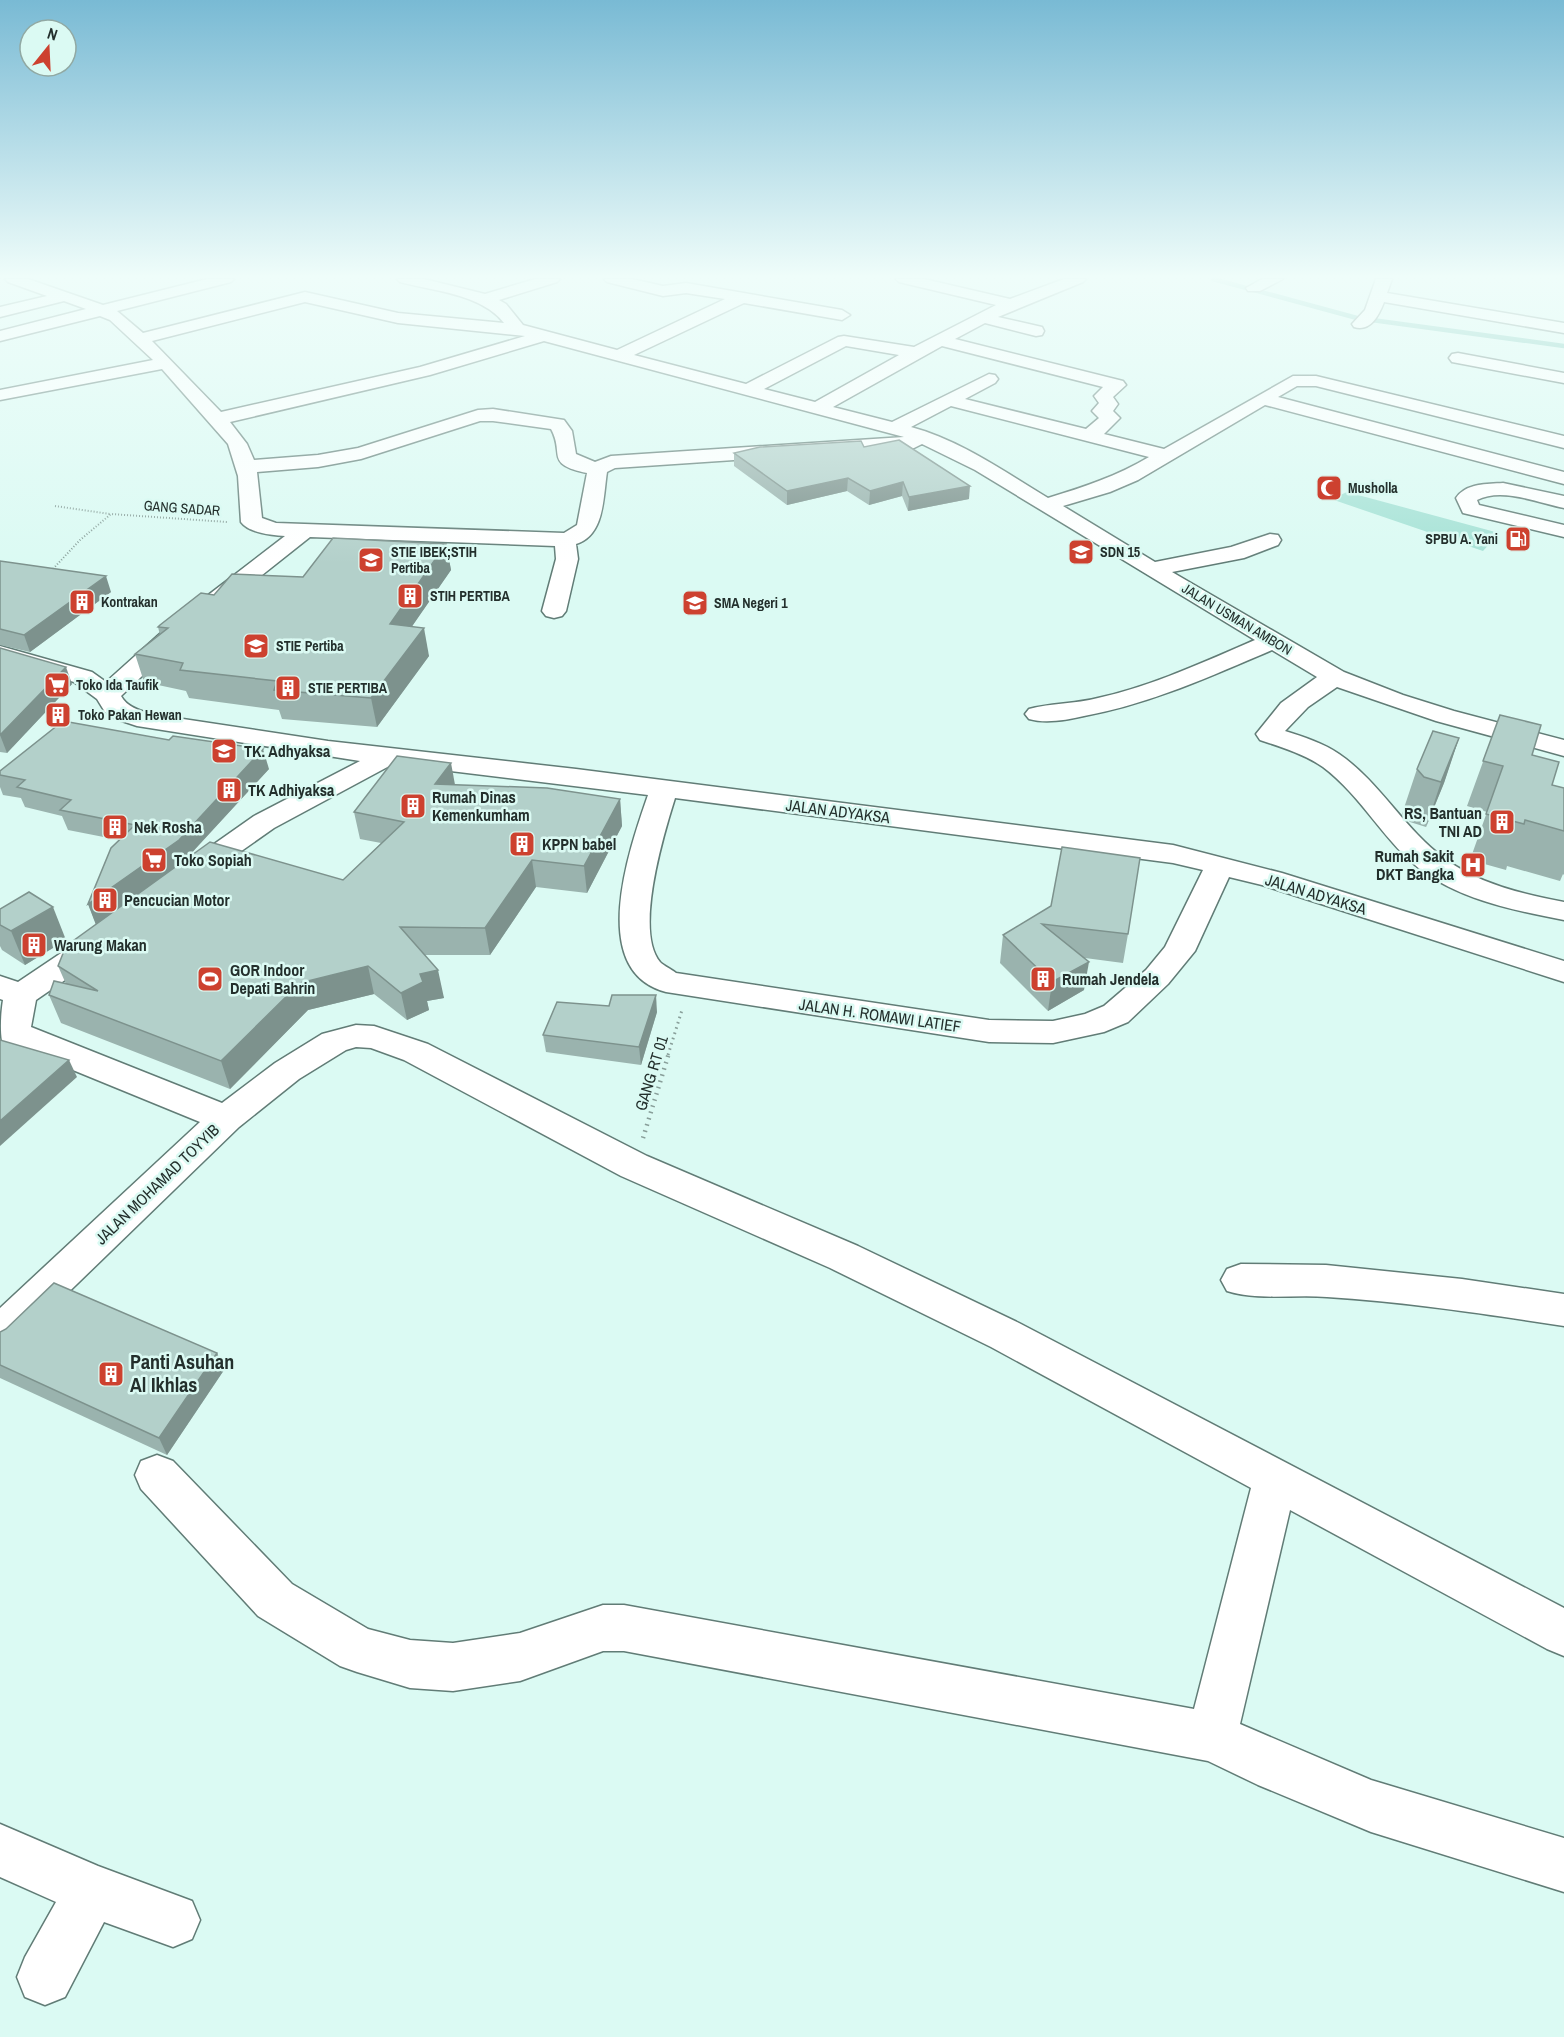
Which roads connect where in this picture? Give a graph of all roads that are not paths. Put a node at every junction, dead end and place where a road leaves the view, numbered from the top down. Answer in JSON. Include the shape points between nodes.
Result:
{"nodes":[{"id":1,"x":110,"y":374,"type":"edge"},
{"id":2,"x":176,"y":374,"type":"edge"},
{"id":3,"x":411,"y":374,"type":"edge"},
{"id":4,"x":687,"y":374,"type":"edge"},
{"id":5,"x":779,"y":374,"type":"edge"},
{"id":6,"x":877,"y":374,"type":"edge"},
{"id":7,"x":1074,"y":374,"type":"edge"},
{"id":8,"x":1543,"y":374,"type":"edge"},
{"id":9,"x":6,"y":377,"type":"dead end"},
{"id":10,"x":1564,"y":378,"type":"edge"},
{"id":11,"x":989,"y":380,"type":"dead end"},
{"id":12,"x":748,"y":390,"type":"junction"},
{"id":13,"x":19,"y":392,"type":"junction"},
{"id":14,"x":0,"y":395,"type":"edge"},
{"id":15,"x":1263,"y":399,"type":"junction"},
{"id":16,"x":948,"y":400,"type":"junction"},
{"id":17,"x":817,"y":408,"type":"junction"},
{"id":18,"x":217,"y":419,"type":"junction"},
{"id":19,"x":895,"y":428,"type":"junction"},
{"id":20,"x":1090,"y":436,"type":"junction"},
{"id":21,"x":931,"y":441,"type":"junction"},
{"id":22,"x":1564,"y":442,"type":"edge"},
{"id":23,"x":1165,"y":455,"type":"junction"},
{"id":24,"x":246,"y":467,"type":"junction"},
{"id":25,"x":598,"y":469,"type":"junction"},
{"id":26,"x":1564,"y":478,"type":"edge"},
{"id":27,"x":1564,"y":502,"type":"edge"},
{"id":28,"x":1045,"y":505,"type":"junction"},
{"id":29,"x":295,"y":531,"type":"junction"},
{"id":30,"x":1564,"y":531,"type":"edge"},
{"id":31,"x":565,"y":540,"type":"junction"},
{"id":32,"x":1270,"y":540,"type":"dead end"},
{"id":33,"x":1151,"y":569,"type":"junction"},
{"id":34,"x":554,"y":611,"type":"dead end"},
{"id":35,"x":1273,"y":641,"type":"junction"},
{"id":36,"x":0,"y":653,"type":"edge"},
{"id":37,"x":1335,"y":676,"type":"junction"},
{"id":38,"x":108,"y":695,"type":"junction"},
{"id":39,"x":1038,"y":714,"type":"dead end"},
{"id":40,"x":1564,"y":748,"type":"edge"},
{"id":41,"x":387,"y":757,"type":"junction"},
{"id":42,"x":663,"y":789,"type":"junction"},
{"id":43,"x":1220,"y":866,"type":"junction"},
{"id":44,"x":172,"y":888,"type":"edge"},
{"id":45,"x":1564,"y":911,"type":"edge"},
{"id":46,"x":118,"y":928,"type":"edge"},
{"id":47,"x":1564,"y":972,"type":"edge"},
{"id":48,"x":10,"y":991,"type":"edge"},
{"id":49,"x":226,"y":1118,"type":"junction"},
{"id":50,"x":1241,"y":1280,"type":"dead end"},
{"id":51,"x":1564,"y":1310,"type":"edge"},
{"id":52,"x":0,"y":1333,"type":"edge"},
{"id":53,"x":157,"y":1475,"type":"dead end"},
{"id":54,"x":1275,"y":1480,"type":"junction"},
{"id":55,"x":1564,"y":1633,"type":"edge"},
{"id":56,"x":1212,"y":1737,"type":"junction"},
{"id":57,"x":0,"y":1850,"type":"edge"},
{"id":58,"x":1564,"y":1865,"type":"edge"},
{"id":59,"x":92,"y":1891,"type":"junction"},
{"id":60,"x":173,"y":1920,"type":"dead end"},
{"id":61,"x":45,"y":1977,"type":"dead end"}],
"edges":[{"from":1,"to":13,"type":"street"},
{"from":2,"to":18,"type":"street"},
{"from":3,"to":18,"type":"street"},
{"from":4,"to":12,"type":"street","name":"JALAN USMAN AMBON"},
{"from":5,"to":12,"type":"street"},
{"from":6,"to":17,"type":"street"},
{"from":7,"to":20,"type":"street","via":[[1117,385],[1103,396],[1108,404],[1101,411],[1111,418]]},
{"from":8,"to":10,"type":"street"},
{"from":9,"to":13,"type":"street"},
{"from":11,"to":16,"type":"street"},
{"from":12,"to":17,"type":"street","name":"JALAN USMAN AMBON"},
{"from":13,"to":14,"type":"street"},
{"from":15,"to":22,"type":"street","via":[[1293,381],[1309,380]]},
{"from":15,"to":23,"type":"street"},
{"from":15,"to":26,"type":"street"},
{"from":16,"to":19,"type":"street"},
{"from":16,"to":20,"type":"street"},
{"from":17,"to":19,"type":"street","name":"JALAN USMAN AMBON"},
{"from":18,"to":24,"type":"street","via":[[238,444]]},
{"from":19,"to":21,"type":"street","name":"JALAN USMAN AMBON"},
{"from":20,"to":23,"type":"street"},
{"from":21,"to":25,"type":"street","name":"JALAN USMAN AMBON","via":[[624,460]]},
{"from":21,"to":28,"type":"street","name":"JALAN USMAN AMBON","via":[[982,466]]},
{"from":23,"to":28,"type":"street","via":[[1117,482]]},
{"from":24,"to":25,"type":"street","via":[[360,453],[486,415],[556,424],[563,435],[566,457],[577,465]]},
{"from":24,"to":29,"type":"street","via":[[252,522]]},
{"from":25,"to":31,"type":"street","via":[[586,528]]},
{"from":27,"to":30,"type":"street","via":[[1503,489],[1481,490],[1466,498],[1470,509]]},
{"from":28,"to":33,"type":"street","name":"JALAN USMAN AMBON"},
{"from":29,"to":31,"type":"street"},
{"from":29,"to":38,"type":"street","via":[[134,668]]},
{"from":31,"to":34,"type":"street","via":[[567,559]]},
{"from":32,"to":33,"type":"street","via":[[1236,553]]},
{"from":33,"to":35,"type":"street","name":"JALAN USMAN AMBON"},
{"from":35,"to":37,"type":"street","name":"JALAN USMAN AMBON"},
{"from":35,"to":39,"type":"street","via":[[1119,699],[1067,713]]},
{"from":36,"to":38,"type":"street","name":"JALAN ADYAKSA","via":[[74,672]]},
{"from":37,"to":40,"type":"street","name":"JALAN USMAN AMBON","via":[[1444,716]]},
{"from":37,"to":45,"type":"street","via":[[1300,699],[1279,718],[1269,734],[1300,744],[1339,767],[1435,866],[1495,893]]},
{"from":38,"to":41,"type":"street","name":"JALAN ADYAKSA","via":[[114,707],[146,721]]},
{"from":41,"to":42,"type":"street","name":"JALAN ADYAKSA"},
{"from":41,"to":44,"type":"street","via":[[264,822]]},
{"from":42,"to":43,"type":"street","name":"JALAN ADYAKSA","via":[[1110,844]]},
{"from":42,"to":43,"type":"street","name":"JALAN H. ROMAWI LATIEF","via":[[639,878],[634,923],[639,950],[648,967],[666,982],[989,1031],[1053,1032],[1092,1024],[1116,1014],[1179,951]]},
{"from":43,"to":47,"type":"street","name":"JALAN ADYAKSA"},
{"from":46,"to":48,"type":"street","via":[[45,980]]},
{"from":48,"to":49,"type":"street","name":"JALAN MOHAMAD TOYYIB","via":[[19,1011],[14,1033]]},
{"from":49,"to":52,"type":"street","name":"JALAN MOHAMAD TOYYIB"},
{"from":49,"to":54,"type":"street","via":[[315,1052],[356,1036],[374,1037],[416,1052],[634,1166],[844,1257],[1005,1335]]},
{"from":50,"to":51,"type":"street","via":[[1326,1281]]},
{"from":53,"to":56,"type":"street","via":[[275,1600],[357,1649],[389,1659],[453,1667],[501,1661],[603,1628],[624,1628]]},
{"from":54,"to":55,"type":"street"},
{"from":54,"to":56,"type":"street"},
{"from":56,"to":58,"type":"street","via":[[1371,1806]]},
{"from":57,"to":59,"type":"street"},
{"from":59,"to":60,"type":"street"},
{"from":59,"to":61,"type":"street"}]}
